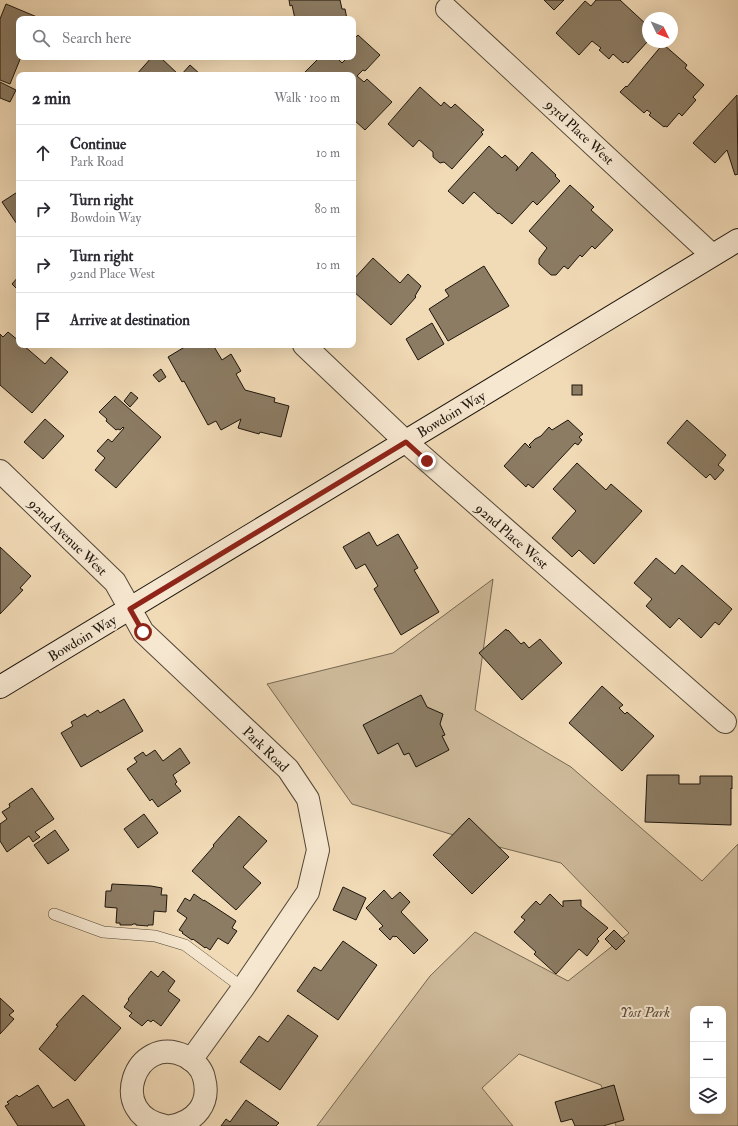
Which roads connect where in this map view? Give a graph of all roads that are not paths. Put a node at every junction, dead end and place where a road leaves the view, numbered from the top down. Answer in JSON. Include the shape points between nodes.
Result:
{"nodes":[{"id":1,"x":447,"y":9,"type":"dead end"},
{"id":2,"x":738,"y":240,"type":"edge"},
{"id":3,"x":712,"y":255,"type":"junction"},
{"id":4,"x":307,"y":348,"type":"edge"},
{"id":5,"x":406,"y":442,"type":"junction"},
{"id":6,"x":0,"y":471,"type":"edge"},
{"id":7,"x":130,"y":609,"type":"junction"},
{"id":8,"x":0,"y":687,"type":"edge"},
{"id":9,"x":725,"y":722,"type":"dead end"},
{"id":10,"x":54,"y":914,"type":"dead end"},
{"id":11,"x":243,"y":988,"type":"junction"},
{"id":12,"x":191,"y":1060,"type":"junction"},
{"id":13,"x":166,"y":1126,"type":"edge"},
{"id":14,"x":171,"y":1126,"type":"edge"}],
"edges":[{"from":1,"to":3,"type":"street","name":"93rd Place West"},
{"from":2,"to":3,"type":"street","name":"Bowdoin Way"},
{"from":3,"to":5,"type":"street","name":"Bowdoin Way"},
{"from":4,"to":5,"type":"street","name":"92nd Place West"},
{"from":5,"to":7,"type":"street","name":"Bowdoin Way"},
{"from":5,"to":9,"type":"street","name":"92nd Place West"},
{"from":6,"to":7,"type":"street","name":"92nd Avenue West","via":[[115,582]]},
{"from":7,"to":8,"type":"street","name":"Bowdoin Way"},
{"from":7,"to":11,"type":"street","name":"Park Road","via":[[143,632],[288,769],[308,799],[318,850],[308,892]]},
{"from":10,"to":11,"type":"lane","via":[[103,932],[155,936],[185,945]]},
{"from":11,"to":12,"type":"street","name":"Park Road"},
{"from":12,"to":13,"type":"street","via":[[178,1053],[153,1055],[143,1062],[135,1073],[131,1085],[132,1098],[137,1110],[146,1119],[157,1125]]},
{"from":12,"to":14,"type":"street","via":[[199,1067],[204,1077],[204,1100],[199,1111],[191,1119]]}]}
